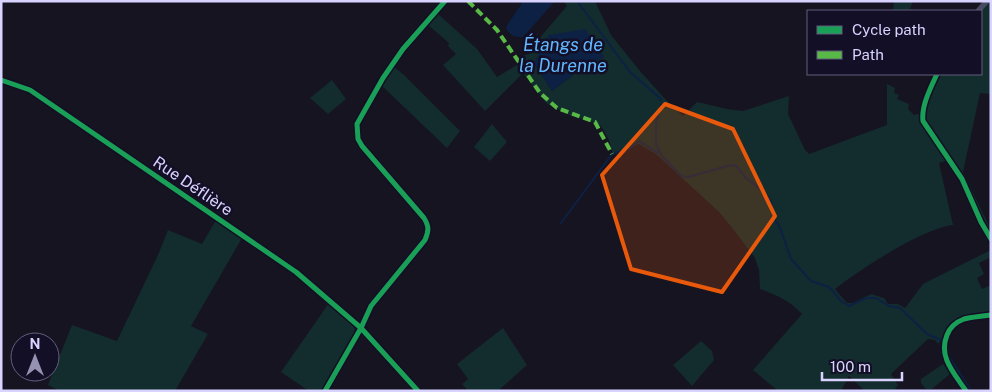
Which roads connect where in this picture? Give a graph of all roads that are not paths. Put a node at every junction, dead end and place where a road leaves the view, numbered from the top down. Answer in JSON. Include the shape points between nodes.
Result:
{"nodes":[{"id":1,"x":445,"y":1,"type":"edge"},
{"id":2,"x":937,"y":75,"type":"edge"},
{"id":3,"x":1,"y":80,"type":"edge"},
{"id":4,"x":991,"y":239,"type":"edge"},
{"id":5,"x":991,"y":315,"type":"edge"},
{"id":6,"x":361,"y":328,"type":"junction"},
{"id":7,"x":326,"y":391,"type":"edge"},
{"id":8,"x":418,"y":391,"type":"edge"},
{"id":9,"x":966,"y":391,"type":"edge"}],
"edges":[{"from":1,"to":6,"type":"street","via":[[403,49],[357,124],[362,146],[428,225],[425,240],[371,306]]},
{"from":2,"to":4,"type":"street","via":[[925,105],[923,121],[962,179]]},
{"from":3,"to":6,"type":"street","name":"Rue Déflière","via":[[30,90],[265,250]]},
{"from":5,"to":9,"type":"street","via":[[967,318],[957,322],[948,332],[944,354]]},
{"from":6,"to":7,"type":"street"},
{"from":6,"to":8,"type":"street","name":"Rue Déflière"}]}
